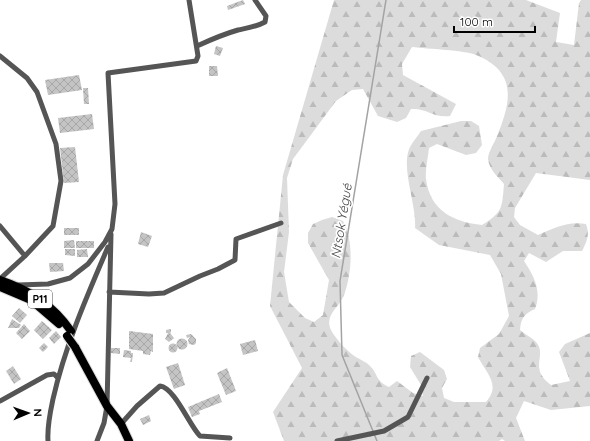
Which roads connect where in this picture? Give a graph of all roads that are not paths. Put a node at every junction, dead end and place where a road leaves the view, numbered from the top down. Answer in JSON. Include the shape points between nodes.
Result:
{"nodes":[{"id":1,"x":189,"y":0,"type":"edge"},
{"id":2,"x":255,"y":0,"type":"edge"},
{"id":3,"x":197,"y":46,"type":"junction"},
{"id":4,"x":0,"y":56,"type":"edge"},
{"id":5,"x":281,"y":223,"type":"dead end"},
{"id":6,"x":0,"y":226,"type":"edge"},
{"id":7,"x":112,"y":229,"type":"junction"},
{"id":8,"x":110,"y":244,"type":"junction"},
{"id":9,"x":26,"y":256,"type":"junction"},
{"id":10,"x":0,"y":280,"type":"edge"},
{"id":11,"x":15,"y":285,"type":"junction"},
{"id":12,"x":0,"y":287,"type":"edge"},
{"id":13,"x":109,"y":292,"type":"junction"},
{"id":14,"x":69,"y":333,"type":"junction"},
{"id":15,"x":76,"y":344,"type":"junction"},
{"id":16,"x":58,"y":378,"type":"junction"},
{"id":17,"x":427,"y":378,"type":"dead end"},
{"id":18,"x":107,"y":396,"type":"junction"},
{"id":19,"x":0,"y":401,"type":"edge"},
{"id":20,"x":107,"y":406,"type":"junction"},
{"id":21,"x":115,"y":415,"type":"junction"},
{"id":22,"x":121,"y":424,"type":"junction"},
{"id":23,"x":48,"y":441,"type":"edge"},
{"id":24,"x":97,"y":441,"type":"edge"},
{"id":25,"x":129,"y":441,"type":"edge"},
{"id":26,"x":223,"y":441,"type":"edge"},
{"id":27,"x":337,"y":441,"type":"edge"}],
"edges":[{"from":1,"to":3,"type":"street"},
{"from":2,"to":3,"type":"street","via":[[266,16],[264,22],[256,27],[237,30]]},
{"from":3,"to":7,"type":"street","via":[[196,61],[108,73],[115,204]]},
{"from":4,"to":9,"type":"street","via":[[32,84],[58,150],[61,181],[56,218],[48,232]]},
{"from":5,"to":13,"type":"street","via":[[236,240],[235,260],[164,293]]},
{"from":6,"to":9,"type":"street"},
{"from":7,"to":8,"type":"street"},
{"from":7,"to":11,"type":"street","via":[[88,264],[70,278],[48,284]]},
{"from":8,"to":13,"type":"street"},
{"from":8,"to":16,"type":"street","via":[[79,317]]},
{"from":9,"to":10,"type":"street"},
{"from":10,"to":11,"type":"main road","number":"P11"},
{"from":11,"to":14,"type":"main road","number":"P11","via":[[44,302],[63,320]]},
{"from":12,"to":14,"type":"main road","number":"P11","via":[[25,296]]},
{"from":13,"to":18,"type":"street"},
{"from":14,"to":15,"type":"main road","number":"P11"},
{"from":15,"to":18,"type":"main road","number":"P11"},
{"from":15,"to":20,"type":"main road","number":"P11"},
{"from":16,"to":19,"type":"street","via":[[54,374],[47,375]]},
{"from":16,"to":23,"type":"street","via":[[48,422]]},
{"from":17,"to":27,"type":"street","via":[[408,417],[384,431]]},
{"from":18,"to":20,"type":"street"},
{"from":18,"to":21,"type":"main road","number":"P11"},
{"from":20,"to":21,"type":"main road","number":"P11"},
{"from":20,"to":24,"type":"street"},
{"from":21,"to":22,"type":"main road","number":"P11"},
{"from":22,"to":25,"type":"main road","number":"P11"},
{"from":22,"to":26,"type":"street","via":[[158,387],[164,387],[200,436],[230,438]]}]}
